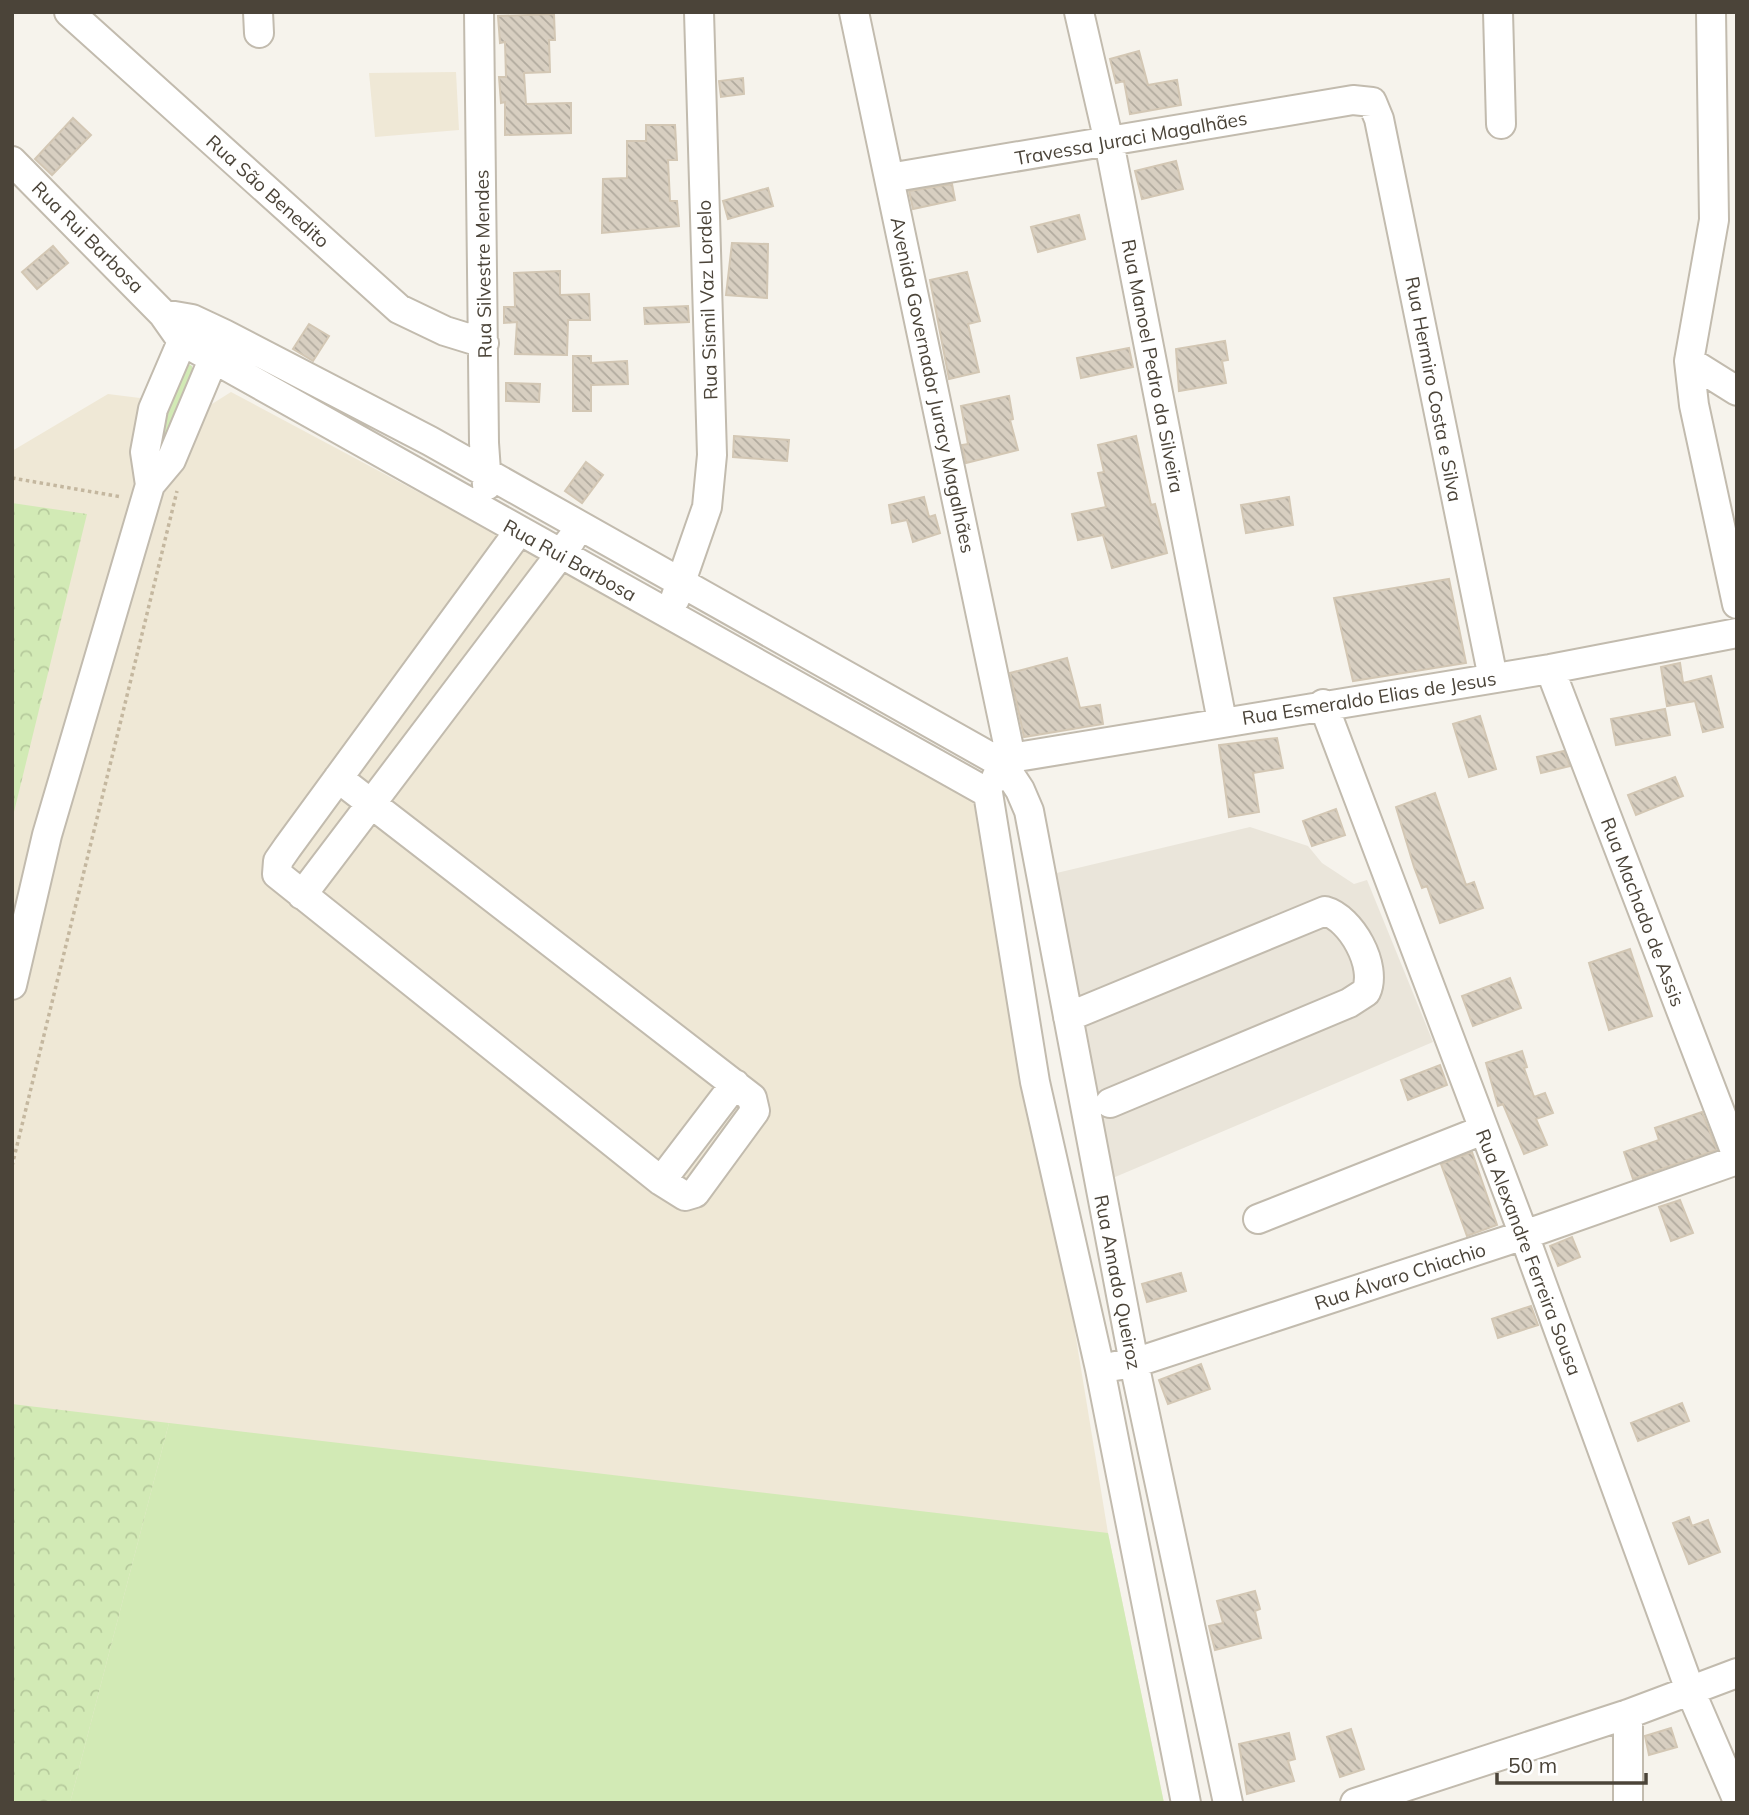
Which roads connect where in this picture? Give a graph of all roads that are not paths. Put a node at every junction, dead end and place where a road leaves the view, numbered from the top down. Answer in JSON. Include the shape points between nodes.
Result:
{"nodes":[{"id":1,"x":69,"y":12,"type":"edge"},
{"id":2,"x":479,"y":12,"type":"edge"},
{"id":3,"x":699,"y":12,"type":"edge"},
{"id":4,"x":854,"y":12,"type":"edge"},
{"id":5,"x":1079,"y":12,"type":"edge"},
{"id":6,"x":1498,"y":12,"type":"edge"},
{"id":7,"x":1711,"y":12,"type":"edge"},
{"id":8,"x":1372,"y":102,"type":"joint"},
{"id":9,"x":1501,"y":124,"type":"dead end"},
{"id":10,"x":1108,"y":142,"type":"junction"},
{"id":11,"x":12,"y":161,"type":"edge"},
{"id":12,"x":889,"y":178,"type":"junction"},
{"id":13,"x":187,"y":330,"type":"junction"},
{"id":14,"x":484,"y":343,"type":"junction"},
{"id":15,"x":218,"y":346,"type":"junction"},
{"id":16,"x":1689,"y":361,"type":"junction"},
{"id":17,"x":1737,"y":391,"type":"edge"},
{"id":18,"x":485,"y":472,"type":"junction"},
{"id":19,"x":147,"y":493,"type":"junction"},
{"id":20,"x":491,"y":515,"type":"junction"},
{"id":21,"x":580,"y":526,"type":"junction"},
{"id":22,"x":519,"y":531,"type":"junction"},
{"id":23,"x":561,"y":555,"type":"junction"},
{"id":24,"x":683,"y":583,"type":"junction"},
{"id":25,"x":1737,"y":604,"type":"edge"},
{"id":26,"x":668,"y":615,"type":"junction"},
{"id":27,"x":1737,"y":634,"type":"edge"},
{"id":28,"x":1550,"y":669,"type":"junction"},
{"id":29,"x":1493,"y":678,"type":"junction"},
{"id":30,"x":1323,"y":704,"type":"junction"},
{"id":31,"x":1222,"y":721,"type":"junction"},
{"id":32,"x":1007,"y":761,"type":"junction"},
{"id":33,"x":338,"y":778,"type":"junction"},
{"id":34,"x":988,"y":793,"type":"junction"},
{"id":35,"x":370,"y":804,"type":"junction"},
{"id":36,"x":302,"y":895,"type":"junction"},
{"id":37,"x":12,"y":985,"type":"edge"},
{"id":38,"x":1068,"y":1017,"type":"junction"},
{"id":39,"x":1110,"y":1103,"type":"dead end"},
{"id":40,"x":1483,"y":1130,"type":"junction"},
{"id":41,"x":1737,"y":1158,"type":"edge"},
{"id":42,"x":1258,"y":1219,"type":"dead end"},
{"id":43,"x":1524,"y":1235,"type":"junction"},
{"id":44,"x":1134,"y":1363,"type":"junction"},
{"id":45,"x":1100,"y":1369,"type":"junction"},
{"id":46,"x":1737,"y":1672,"type":"edge"},
{"id":47,"x":1690,"y":1690,"type":"junction"},
{"id":48,"x":1628,"y":1714,"type":"junction"},
{"id":49,"x":1737,"y":1799,"type":"edge"},
{"id":50,"x":1186,"y":1803,"type":"edge"},
{"id":51,"x":1228,"y":1803,"type":"edge"},
{"id":52,"x":1355,"y":1803,"type":"edge"},
{"id":53,"x":1628,"y":1803,"type":"edge"}],
"edges":[{"from":1,"to":14,"type":"street","name":"Rua São Benedito","via":[[399,309],[444,331]]},
{"from":2,"to":14,"type":"street","name":"Rua Silvestre Mendes"},
{"from":3,"to":24,"type":"street","name":"Rua Sismil Vaz Lordelo","via":[[712,455],[707,506]]},
{"from":4,"to":12,"type":"street","name":"Avenida Governador Juracy Magalhães"},
{"from":5,"to":10,"type":"street","name":"Rua Manoel Pedro da Silveira"},
{"from":6,"to":9,"type":"street"},
{"from":7,"to":16,"type":"street","via":[[1714,220]]},
{"from":8,"to":10,"type":"street","name":"Travessa Juraci Magalhães","via":[[1353,100]]},
{"from":8,"to":29,"type":"street","name":"Rua Hermiro Costa e Silva"},
{"from":10,"to":12,"type":"street","name":"Travessa Juraci Magalhães"},
{"from":10,"to":31,"type":"street","name":"Rua Manoel Pedro da Silveira"},
{"from":11,"to":13,"type":"street","name":"Rua Rui Barbosa","via":[[163,314]]},
{"from":12,"to":32,"type":"street","name":"Avenida Governador Juracy Magalhães"},
{"from":13,"to":15,"type":"street","name":"Rua Rui Barbosa"},
{"from":13,"to":19,"type":"street","via":[[153,409],[145,452]]},
{"from":14,"to":18,"type":"street","name":"Rua Silvestre Mendes"},
{"from":15,"to":18,"type":"street","name":"Rua Rui Barbosa"},
{"from":15,"to":19,"type":"street","via":[[171,460]]},
{"from":15,"to":20,"type":"street","name":"Rua Rui Barbosa"},
{"from":16,"to":17,"type":"street"},
{"from":16,"to":25,"type":"street","via":[[1694,405]]},
{"from":18,"to":20,"type":"street","name":"Rua Silvestre Mendes"},
{"from":18,"to":21,"type":"street","name":"Rua Rui Barbosa"},
{"from":19,"to":37,"type":"street","via":[[47,835]]},
{"from":20,"to":22,"type":"street","name":"Rua Rui Barbosa"},
{"from":21,"to":23,"type":"street"},
{"from":21,"to":24,"type":"street","name":"Rua Rui Barbosa"},
{"from":22,"to":23,"type":"street","name":"Rua Rui Barbosa"},
{"from":22,"to":33,"type":"street"},
{"from":23,"to":26,"type":"street","name":"Rua Rui Barbosa"},
{"from":23,"to":35,"type":"street"},
{"from":24,"to":26,"type":"street","name":"Rua Sismil Vaz Lordelo"},
{"from":24,"to":32,"type":"street","name":"Rua Rui Barbosa"},
{"from":26,"to":34,"type":"street","name":"Rua Rui Barbosa"},
{"from":27,"to":28,"type":"street","name":"Rua Esmeraldo Elias de Jesus"},
{"from":28,"to":29,"type":"street","name":"Rua Esmeraldo Elias de Jesus"},
{"from":28,"to":41,"type":"street","name":"Rua Machado de Assis"},
{"from":29,"to":30,"type":"street","name":"Rua Esmeraldo Elias de Jesus"},
{"from":30,"to":31,"type":"street","name":"Rua Esmeraldo Elias de Jesus"},
{"from":30,"to":40,"type":"street","name":"Rua Alexandre Ferreira Sousa"},
{"from":31,"to":32,"type":"street","name":"Rua Esmeraldo Elias de Jesus"},
{"from":32,"to":34,"type":"street"},
{"from":32,"to":38,"type":"street","name":"Rua Amado Queiroz","via":[[1029,811]]},
{"from":33,"to":35,"type":"street"},
{"from":33,"to":36,"type":"street","via":[[278,861],[281,880]]},
{"from":34,"to":45,"type":"street","name":"Rua Amado Queiroz","via":[[1035,1082]]},
{"from":35,"to":36,"type":"street"},
{"from":35,"to":36,"type":"street","via":[[752,1098],[755,1111],[695,1193],[685,1196],[661,1181]]},
{"from":38,"to":39,"type":"street","via":[[1325,911],[1336,914],[1355,937],[1369,975],[1366,992]]},
{"from":38,"to":44,"type":"street","name":"Rua Amado Queiroz"},
{"from":40,"to":42,"type":"street"},
{"from":40,"to":43,"type":"street","name":"Rua Alexandre Ferreira Sousa"},
{"from":41,"to":43,"type":"street","name":"Rua Álvaro Chiachio"},
{"from":43,"to":44,"type":"street","name":"Rua Álvaro Chiachio"},
{"from":43,"to":47,"type":"street","name":"Rua Alexandre Ferreira Sousa"},
{"from":44,"to":45,"type":"street","name":"Rua Álvaro Chiachio"},
{"from":44,"to":51,"type":"street","name":"Rua Amado Queiroz"},
{"from":45,"to":50,"type":"street","name":"Rua Amado Queiroz"},
{"from":46,"to":47,"type":"street"},
{"from":47,"to":48,"type":"street"},
{"from":47,"to":49,"type":"street","name":"Rua Alexandre Ferreira Sousa"},
{"from":48,"to":52,"type":"street"},
{"from":48,"to":53,"type":"street"}]}
